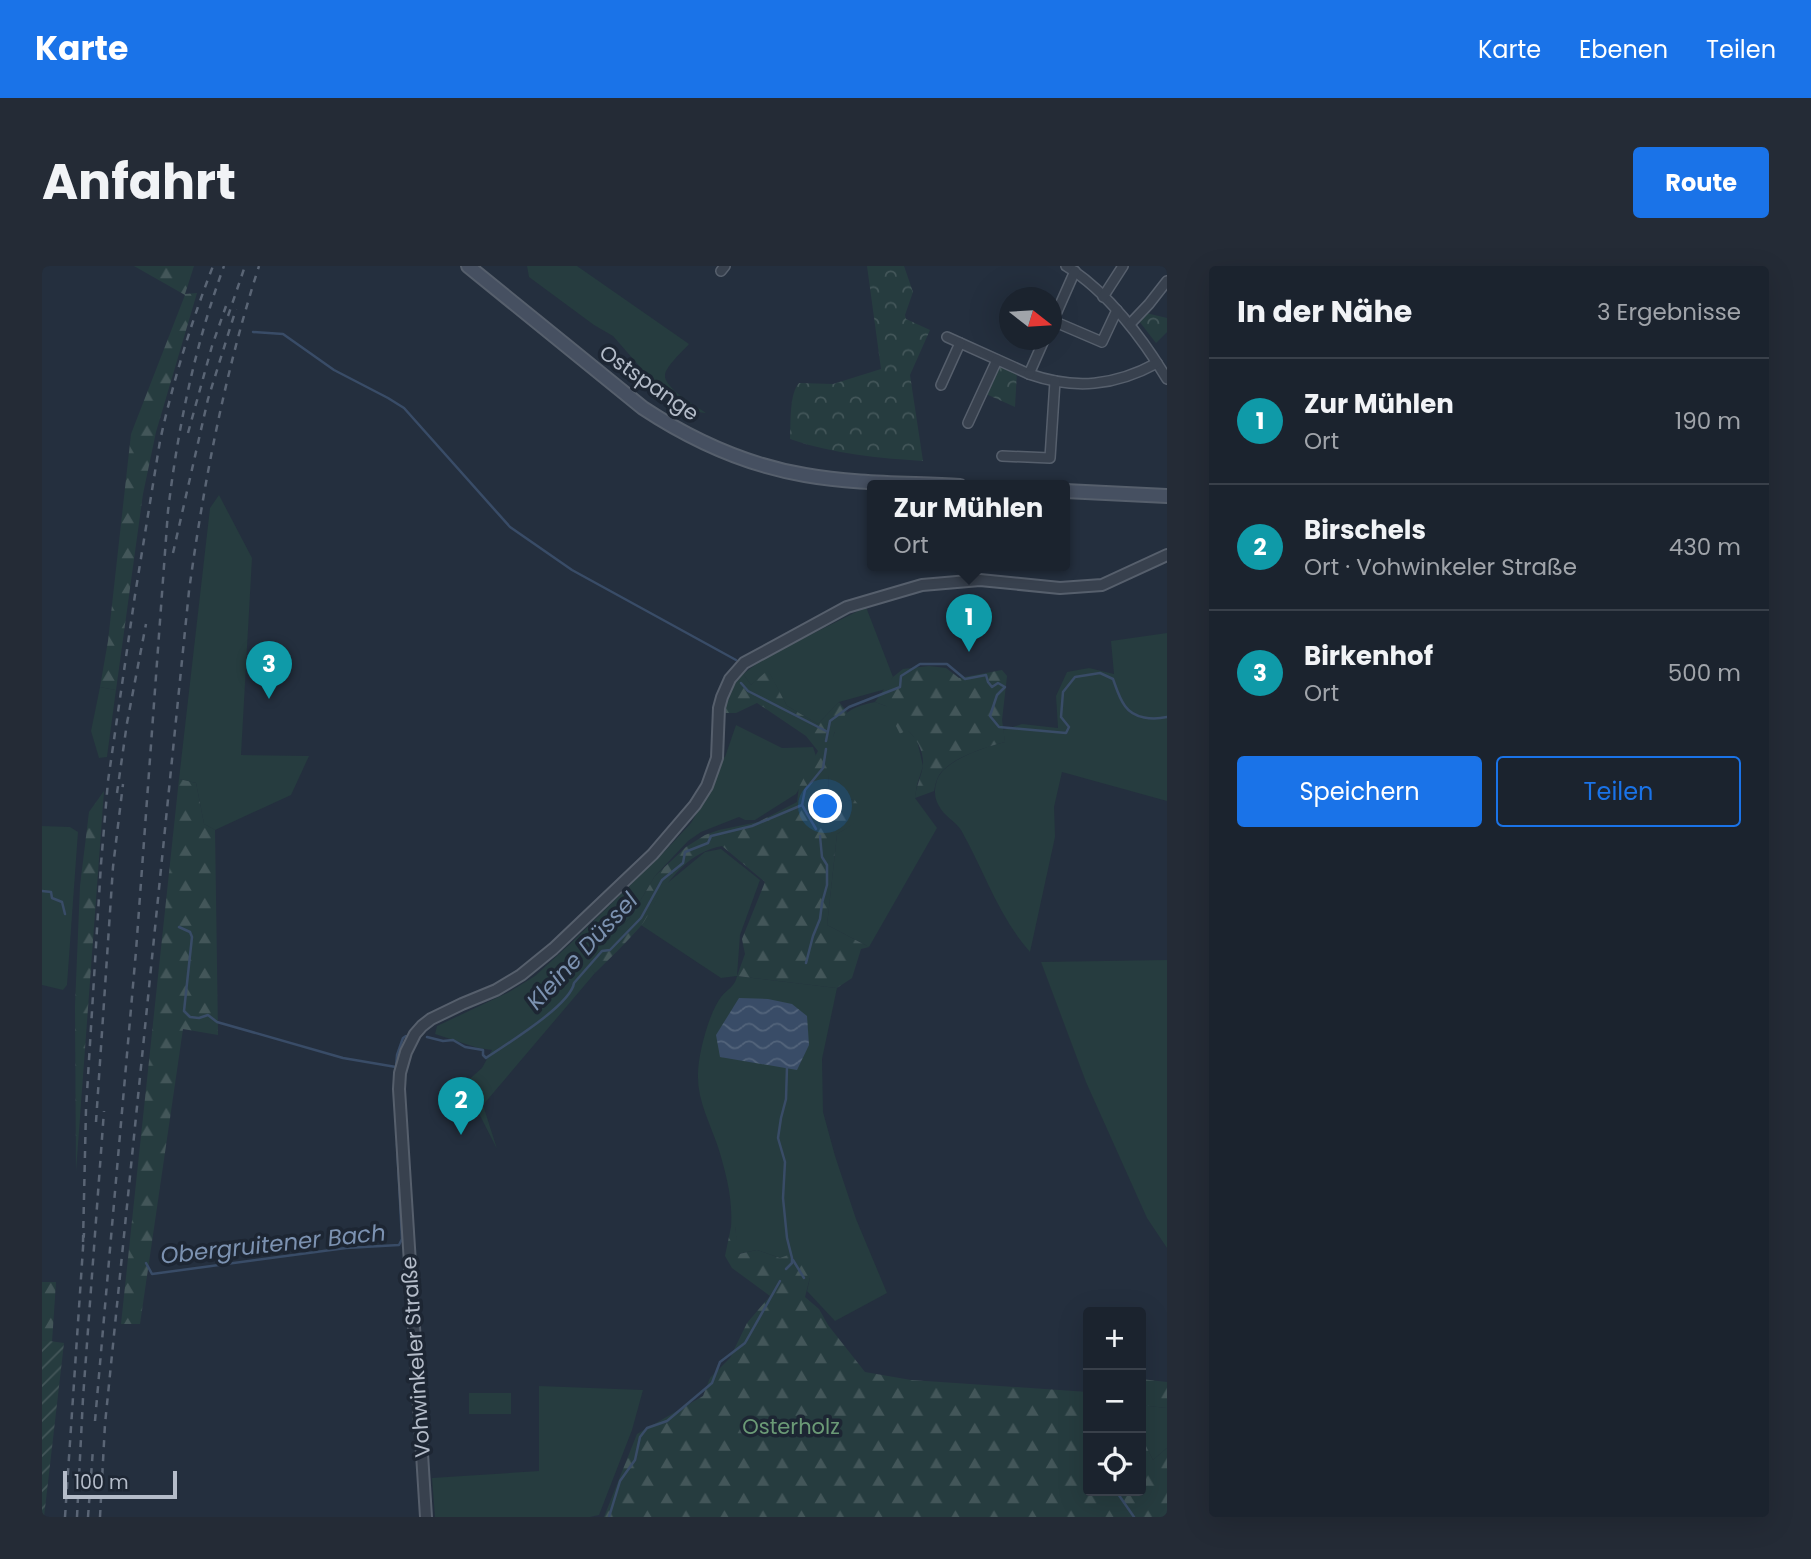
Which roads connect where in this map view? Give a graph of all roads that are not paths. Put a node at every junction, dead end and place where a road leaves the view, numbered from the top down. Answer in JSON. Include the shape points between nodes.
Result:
{"nodes":[{"id":1,"x":468,"y":266,"type":"edge"},
{"id":2,"x":1123,"y":266,"type":"edge"},
{"id":3,"x":1070,"y":269,"type":"edge"},
{"id":4,"x":1167,"y":281,"type":"edge"},
{"id":5,"x":1062,"y":293,"type":"edge"},
{"id":6,"x":1103,"y":297,"type":"junction"},
{"id":7,"x":1117,"y":310,"type":"junction"},
{"id":8,"x":1130,"y":324,"type":"junction"},
{"id":9,"x":1062,"y":326,"type":"edge"},
{"id":10,"x":947,"y":337,"type":"dead end"},
{"id":11,"x":960,"y":343,"type":"junction"},
{"id":12,"x":1040,"y":350,"type":"edge"},
{"id":13,"x":997,"y":360,"type":"junction"},
{"id":14,"x":1157,"y":363,"type":"junction"},
{"id":15,"x":1029,"y":374,"type":"junction"},
{"id":16,"x":1167,"y":379,"type":"edge"},
{"id":17,"x":1055,"y":382,"type":"junction"},
{"id":18,"x":941,"y":385,"type":"dead end"},
{"id":19,"x":968,"y":423,"type":"dead end"},
{"id":20,"x":1002,"y":456,"type":"dead end"},
{"id":21,"x":867,"y":481,"type":"edge"},
{"id":22,"x":1070,"y":491,"type":"edge"},
{"id":23,"x":1167,"y":496,"type":"edge"},
{"id":24,"x":1167,"y":555,"type":"edge"},
{"id":25,"x":426,"y":1517,"type":"edge"}],
"edges":[{"from":1,"to":21,"type":"main road","name":"Ostspange","via":[[643,408],[673,427],[751,462],[806,475]]},
{"from":2,"to":6,"type":"street"},
{"from":3,"to":5,"type":"street"},
{"from":3,"to":6,"type":"street"},
{"from":4,"to":8,"type":"street"},
{"from":6,"to":7,"type":"street"},
{"from":7,"to":8,"type":"street"},
{"from":7,"to":9,"type":"street","via":[[1102,342]]},
{"from":8,"to":14,"type":"street"},
{"from":10,"to":11,"type":"street"},
{"from":11,"to":13,"type":"street"},
{"from":11,"to":18,"type":"street"},
{"from":12,"to":15,"type":"street"},
{"from":13,"to":15,"type":"street"},
{"from":13,"to":19,"type":"street"},
{"from":14,"to":16,"type":"street"},
{"from":14,"to":17,"type":"street","via":[[1111,381]]},
{"from":15,"to":17,"type":"street"},
{"from":17,"to":20,"type":"street","via":[[1050,458]]},
{"from":22,"to":23,"type":"main road"},
{"from":24,"to":25,"type":"street","name":"Vohwinkeler Straße","via":[[1102,585],[1071,589],[980,580],[922,585],[847,607],[753,657],[736,670],[722,697],[717,758],[707,786],[661,845],[521,975],[429,1020],[417,1031],[404,1059],[399,1089]]}]}
